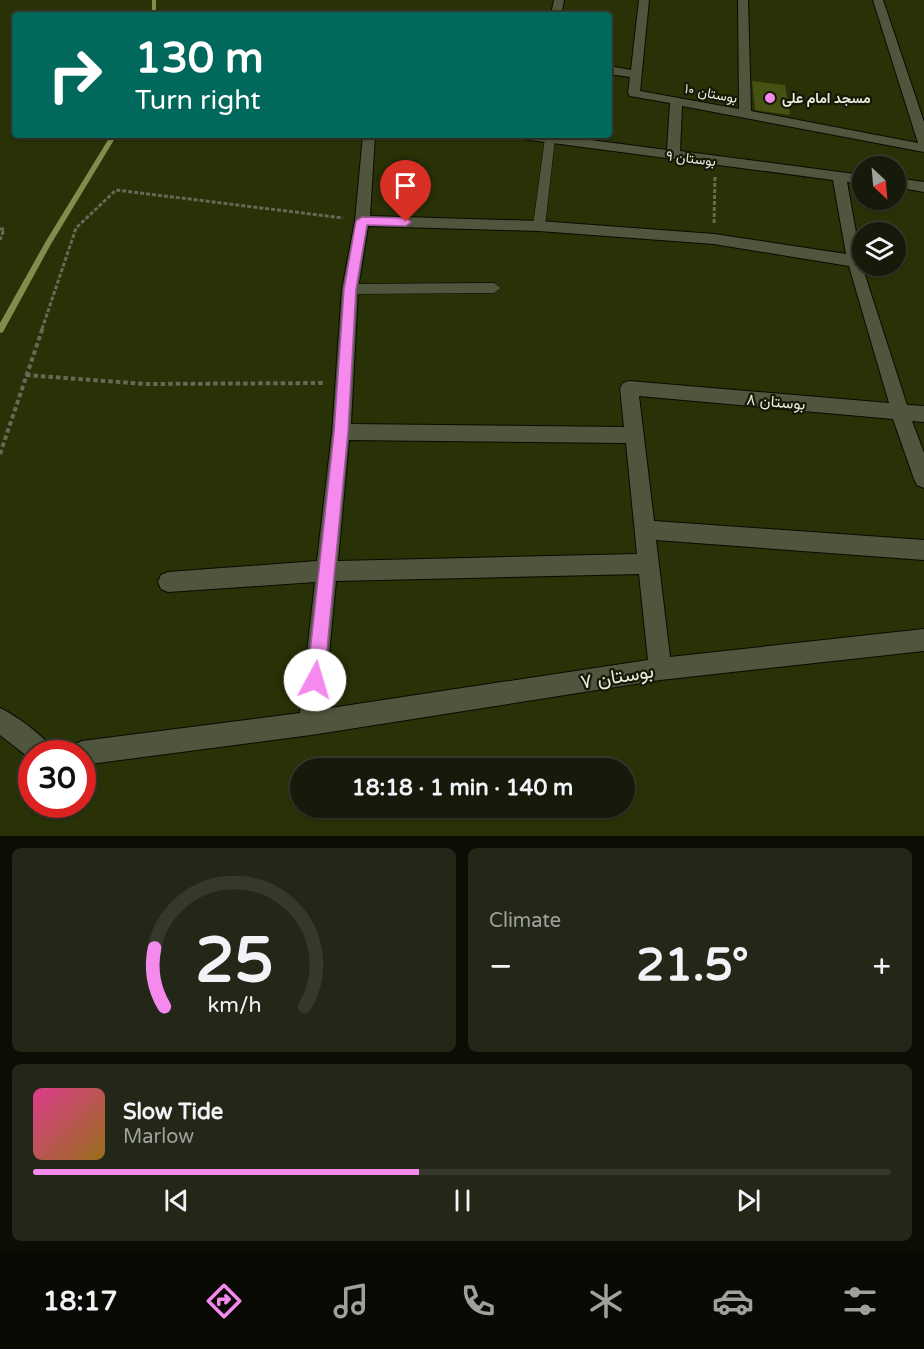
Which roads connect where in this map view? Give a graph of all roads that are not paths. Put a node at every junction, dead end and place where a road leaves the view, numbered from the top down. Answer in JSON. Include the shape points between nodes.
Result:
{"nodes":[{"id":1,"x":644,"y":0,"type":"edge"},
{"id":2,"x":743,"y":0,"type":"edge"},
{"id":3,"x":878,"y":0,"type":"edge"},
{"id":4,"x":612,"y":70,"type":"edge"},
{"id":5,"x":636,"y":74,"type":"junction"},
{"id":6,"x":676,"y":101,"type":"junction"},
{"id":7,"x":745,"y":114,"type":"junction"},
{"id":8,"x":369,"y":138,"type":"edge"},
{"id":9,"x":550,"y":138,"type":"joint"},
{"id":10,"x":924,"y":142,"type":"edge"},
{"id":11,"x":924,"y":148,"type":"edge"},
{"id":12,"x":673,"y":155,"type":"junction"},
{"id":13,"x":839,"y":176,"type":"junction"},
{"id":14,"x":852,"y":178,"type":"edge"},
{"id":15,"x":906,"y":184,"type":"edge"},
{"id":16,"x":924,"y":187,"type":"edge"},
{"id":17,"x":362,"y":221,"type":"junction"},
{"id":18,"x":538,"y":226,"type":"junction"},
{"id":19,"x":852,"y":245,"type":"edge"},
{"id":20,"x":852,"y":261,"type":"edge"},
{"id":21,"x":859,"y":276,"type":"edge"},
{"id":22,"x":494,"y":288,"type":"dead end"},
{"id":23,"x":350,"y":289,"type":"junction"},
{"id":24,"x":900,"y":412,"type":"junction"},
{"id":25,"x":924,"y":414,"type":"edge"},
{"id":26,"x":341,"y":432,"type":"junction"},
{"id":27,"x":634,"y":435,"type":"junction"},
{"id":28,"x":924,"y":479,"type":"edge"},
{"id":29,"x":644,"y":530,"type":"junction"},
{"id":30,"x":924,"y":550,"type":"edge"},
{"id":31,"x":648,"y":564,"type":"junction"},
{"id":32,"x":327,"y":570,"type":"junction"},
{"id":33,"x":168,"y":582,"type":"dead end"},
{"id":34,"x":924,"y":640,"type":"edge"},
{"id":35,"x":660,"y":669,"type":"junction"},
{"id":36,"x":0,"y":720,"type":"edge"},
{"id":37,"x":311,"y":723,"type":"junction"},
{"id":38,"x":25,"y":740,"type":"edge"},
{"id":39,"x":96,"y":751,"type":"edge"}],
"edges":[{"from":1,"to":5,"type":"street"},
{"from":2,"to":7,"type":"street"},
{"from":3,"to":10,"type":"street"},
{"from":4,"to":5,"type":"street"},
{"from":5,"to":6,"type":"street","name":"بوستان ۱۰","via":[[634,93]]},
{"from":6,"to":7,"type":"street","name":"بوستان ۱۰"},
{"from":6,"to":12,"type":"street"},
{"from":7,"to":11,"type":"street","name":"بوستان ۱۰"},
{"from":8,"to":17,"type":"street"},
{"from":9,"to":12,"type":"street","name":"بوستان ۹"},
{"from":9,"to":18,"type":"lane"},
{"from":12,"to":13,"type":"street","name":"بوستان ۹"},
{"from":13,"to":14,"type":"street","name":"بوستان ۹"},
{"from":13,"to":19,"type":"street"},
{"from":15,"to":16,"type":"street"},
{"from":17,"to":18,"type":"street"},
{"from":17,"to":23,"type":"street"},
{"from":18,"to":20,"type":"street","via":[[714,239]]},
{"from":21,"to":24,"type":"street"},
{"from":22,"to":23,"type":"lane"},
{"from":23,"to":26,"type":"street"},
{"from":24,"to":25,"type":"street","name":"بوستان ۸"},
{"from":24,"to":27,"type":"street","name":"بوستان ۸","via":[[629,388]]},
{"from":24,"to":28,"type":"street"},
{"from":26,"to":27,"type":"street"},
{"from":26,"to":32,"type":"street"},
{"from":27,"to":29,"type":"street"},
{"from":29,"to":30,"type":"street"},
{"from":29,"to":31,"type":"street"},
{"from":31,"to":32,"type":"street"},
{"from":31,"to":35,"type":"street"},
{"from":32,"to":33,"type":"street"},
{"from":32,"to":37,"type":"street"},
{"from":34,"to":35,"type":"street","name":"بوستان ۷"},
{"from":35,"to":37,"type":"street","name":"بوستان ۷"},
{"from":36,"to":38,"type":"street"},
{"from":37,"to":39,"type":"street","name":"بوستان ۷"}]}
